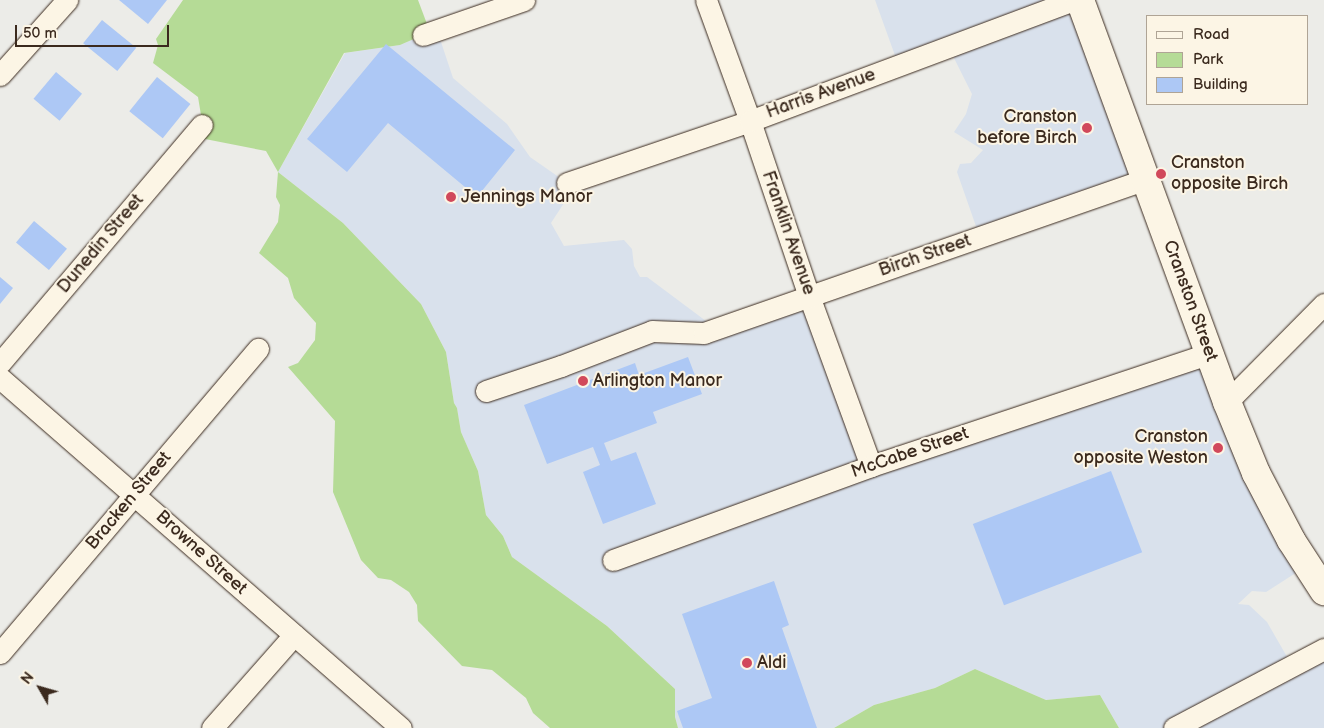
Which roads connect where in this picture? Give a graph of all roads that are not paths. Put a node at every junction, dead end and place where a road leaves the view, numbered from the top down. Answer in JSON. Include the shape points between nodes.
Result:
{"nodes":[{"id":1,"x":66,"y":0,"type":"edge"},
{"id":2,"x":524,"y":0,"type":"edge"},
{"id":3,"x":706,"y":0,"type":"edge"},
{"id":4,"x":1074,"y":0,"type":"edge"},
{"id":5,"x":1080,"y":0,"type":"edge"},
{"id":6,"x":423,"y":35,"type":"dead end"},
{"id":7,"x":2,"y":71,"type":"edge"},
{"id":8,"x":750,"y":120,"type":"junction"},
{"id":9,"x":202,"y":125,"type":"dead end"},
{"id":10,"x":1146,"y":179,"type":"junction"},
{"id":11,"x":567,"y":183,"type":"dead end"},
{"id":12,"x":809,"y":296,"type":"junction"},
{"id":13,"x":1324,"y":304,"type":"edge"},
{"id":14,"x":258,"y":349,"type":"dead end"},
{"id":15,"x":1210,"y":353,"type":"junction"},
{"id":16,"x":0,"y":363,"type":"edge"},
{"id":17,"x":0,"y":378,"type":"edge"},
{"id":18,"x":486,"y":391,"type":"dead end"},
{"id":19,"x":1227,"y":402,"type":"junction"},
{"id":20,"x":871,"y":466,"type":"junction"},
{"id":21,"x":135,"y":495,"type":"junction"},
{"id":22,"x":613,"y":560,"type":"dead end"},
{"id":23,"x":1321,"y":579,"type":"edge"},
{"id":24,"x":294,"y":635,"type":"junction"},
{"id":25,"x":1324,"y":649,"type":"edge"},
{"id":26,"x":0,"y":652,"type":"edge"},
{"id":27,"x":212,"y":728,"type":"edge"},
{"id":28,"x":401,"y":728,"type":"edge"},
{"id":29,"x":1174,"y":728,"type":"edge"}],
"edges":[{"from":1,"to":7,"type":"street"},
{"from":2,"to":6,"type":"street"},
{"from":3,"to":8,"type":"street","name":"Franklin Avenue"},
{"from":4,"to":8,"type":"street","name":"Harris Avenue"},
{"from":5,"to":10,"type":"main road","name":"Cranston Street"},
{"from":8,"to":11,"type":"street","name":"Harris Avenue"},
{"from":8,"to":12,"type":"street","name":"Franklin Avenue"},
{"from":9,"to":16,"type":"street","name":"Dunedin Street"},
{"from":10,"to":12,"type":"street","name":"Birch Street"},
{"from":10,"to":15,"type":"main road","name":"Cranston Street"},
{"from":12,"to":18,"type":"street","name":"Birch Street","via":[[704,333],[652,331]]},
{"from":12,"to":20,"type":"street","name":"Franklin Avenue"},
{"from":13,"to":19,"type":"street"},
{"from":14,"to":21,"type":"street","name":"Bracken Street"},
{"from":15,"to":19,"type":"main road","name":"Cranston Street"},
{"from":15,"to":20,"type":"street","name":"McCabe Street"},
{"from":17,"to":21,"type":"street","name":"Browne Street"},
{"from":19,"to":23,"type":"main road","name":"Cranston Street","via":[[1270,502],[1291,540]]},
{"from":20,"to":22,"type":"street","name":"McCabe Street"},
{"from":21,"to":24,"type":"street","name":"Browne Street"},
{"from":21,"to":26,"type":"street","name":"Bracken Street"},
{"from":24,"to":27,"type":"street"},
{"from":24,"to":28,"type":"street","name":"Browne Street"},
{"from":25,"to":29,"type":"street"}]}
